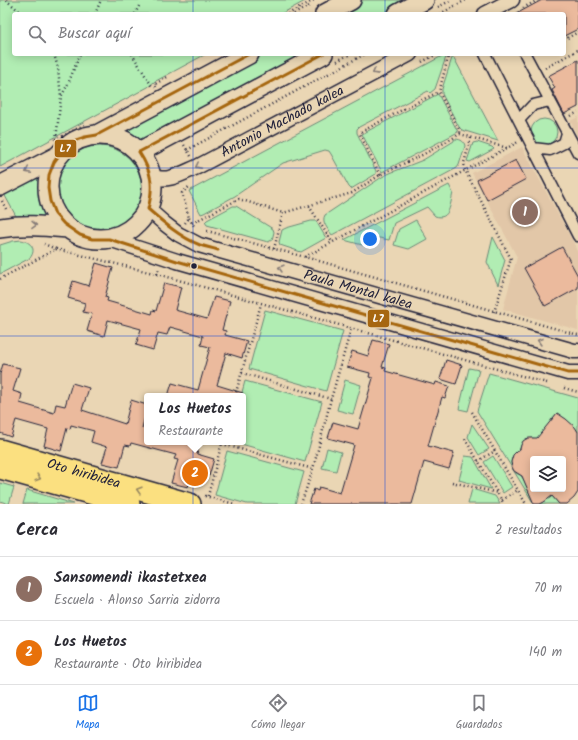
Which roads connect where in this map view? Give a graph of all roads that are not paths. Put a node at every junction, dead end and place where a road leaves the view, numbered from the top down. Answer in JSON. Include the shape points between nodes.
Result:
{"nodes":[{"id":1,"x":352,"y":0,"type":"edge"},
{"id":2,"x":424,"y":0,"type":"edge"},
{"id":3,"x":512,"y":0,"type":"edge"},
{"id":4,"x":318,"y":6,"type":"edge"},
{"id":5,"x":402,"y":12,"type":"edge"},
{"id":6,"x":489,"y":12,"type":"edge"},
{"id":7,"x":245,"y":56,"type":"edge"},
{"id":8,"x":319,"y":56,"type":"edge"},
{"id":9,"x":406,"y":56,"type":"edge"},
{"id":10,"x":486,"y":56,"type":"edge"},
{"id":11,"x":526,"y":56,"type":"edge"},
{"id":12,"x":550,"y":101,"type":"junction"},
{"id":13,"x":519,"y":120,"type":"junction"},
{"id":14,"x":568,"y":134,"type":"junction"},
{"id":15,"x":97,"y":135,"type":"junction"},
{"id":16,"x":56,"y":148,"type":"junction"},
{"id":17,"x":534,"y":148,"type":"junction"},
{"id":18,"x":139,"y":152,"type":"junction"},
{"id":19,"x":578,"y":153,"type":"edge"},
{"id":20,"x":152,"y":177,"type":"junction"},
{"id":21,"x":0,"y":186,"type":"edge"},
{"id":22,"x":148,"y":209,"type":"junction"},
{"id":23,"x":574,"y":219,"type":"edge"},
{"id":24,"x":0,"y":228,"type":"edge"},
{"id":25,"x":67,"y":228,"type":"junction"},
{"id":26,"x":578,"y":236,"type":"edge"},
{"id":27,"x":109,"y":239,"type":"junction"},
{"id":28,"x":578,"y":351,"type":"edge"},
{"id":29,"x":578,"y":373,"type":"edge"},
{"id":30,"x":0,"y":450,"type":"edge"},
{"id":31,"x":0,"y":468,"type":"edge"},
{"id":32,"x":199,"y":500,"type":"edge"},
{"id":33,"x":129,"y":504,"type":"edge"}],
"edges":[{"from":1,"to":4,"type":"main road"},
{"from":2,"to":5,"type":"main road"},
{"from":3,"to":6,"type":"street"},
{"from":7,"to":15,"type":"main road"},
{"from":8,"to":18,"type":"main road"},
{"from":9,"to":20,"type":"street","name":"Antonio Machado kalea","one_way":true,"via":[[178,176],[163,179]]},
{"from":10,"to":13,"type":"street"},
{"from":11,"to":12,"type":"street"},
{"from":12,"to":13,"type":"street","via":[[533,105]]},
{"from":12,"to":14,"type":"street"},
{"from":13,"to":17,"type":"street"},
{"from":14,"to":17,"type":"street","via":[[564,143],[550,150]]},
{"from":14,"to":19,"type":"street"},
{"from":15,"to":16,"type":"main road","via":[[74,141],[64,148]]},
{"from":15,"to":18,"type":"main road","via":[[120,139]]},
{"from":16,"to":21,"type":"main road","one_way":true},
{"from":16,"to":25,"type":"main road","via":[[47,187],[56,217]]},
{"from":17,"to":23,"type":"street"},
{"from":18,"to":20,"type":"main road","via":[[145,159]]},
{"from":20,"to":22,"type":"main road","via":[[153,187]]},
{"from":22,"to":27,"type":"main road","via":[[132,229]]},
{"from":28,"to":22,"type":"street","name":"Paula Montal kalea","one_way":true,"via":[[199,245],[178,234]]},
{"from":23,"to":26,"type":"street"},
{"from":24,"to":25,"type":"main road","one_way":true,"via":[[21,225]]},
{"from":25,"to":27,"type":"main road","via":[[87,238]]},
{"from":27,"to":29,"type":"street","name":"Paula Montal kalea","via":[[177,261]]},
{"from":32,"to":30,"type":"main road","name":"Oto hiribidea","one_way":true},
{"from":31,"to":33,"type":"main road","name":"Oto hiribidea","one_way":true}]}
